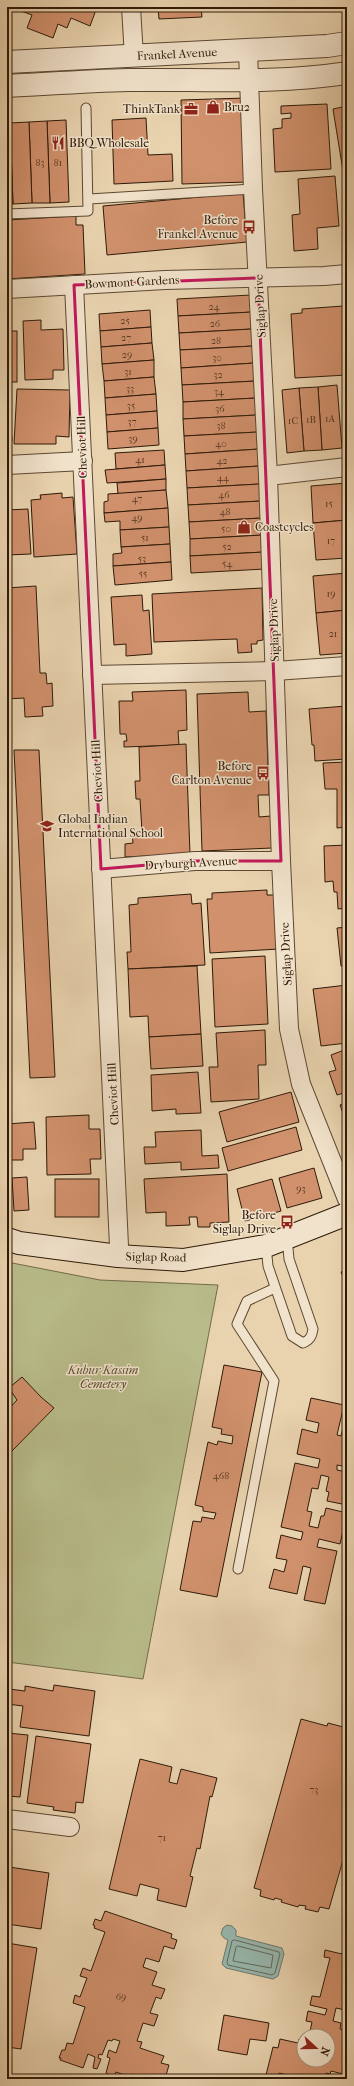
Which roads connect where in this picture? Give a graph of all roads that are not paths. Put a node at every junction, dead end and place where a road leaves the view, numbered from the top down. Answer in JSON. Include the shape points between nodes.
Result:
{"nodes":[{"id":1,"x":131,"y":7,"type":"edge"},
{"id":2,"x":347,"y":43,"type":"edge"},
{"id":3,"x":248,"y":50,"type":"junction"},
{"id":4,"x":134,"y":57,"type":"junction"},
{"id":5,"x":7,"y":62,"type":"edge"},
{"id":6,"x":347,"y":73,"type":"edge"},
{"id":7,"x":250,"y":80,"type":"junction"},
{"id":8,"x":7,"y":86,"type":"edge"},
{"id":9,"x":86,"y":108,"type":"dead end"},
{"id":10,"x":253,"y":189,"type":"junction"},
{"id":11,"x":89,"y":199,"type":"junction"},
{"id":12,"x":7,"y":214,"type":"edge"},
{"id":13,"x":347,"y":274,"type":"edge"},
{"id":14,"x":258,"y":278,"type":"junction"},
{"id":15,"x":74,"y":285,"type":"junction"},
{"id":16,"x":7,"y":289,"type":"edge"},
{"id":17,"x":83,"y":461,"type":"junction"},
{"id":18,"x":7,"y":465,"type":"edge"},
{"id":19,"x":347,"y":467,"type":"edge"},
{"id":20,"x":268,"y":476,"type":"junction"},
{"id":21,"x":347,"y":666,"type":"edge"},
{"id":22,"x":275,"y":671,"type":"junction"},
{"id":23,"x":92,"y":675,"type":"junction"},
{"id":24,"x":281,"y":861,"type":"junction"},
{"id":25,"x":101,"y":869,"type":"junction"},
{"id":26,"x":347,"y":1199,"type":"edge"},
{"id":27,"x":347,"y":1214,"type":"edge"},
{"id":28,"x":287,"y":1238,"type":"junction"},
{"id":29,"x":7,"y":1239,"type":"edge"},
{"id":30,"x":266,"y":1246,"type":"junction"},
{"id":31,"x":118,"y":1256,"type":"junction"},
{"id":32,"x":275,"y":1288,"type":"junction"},
{"id":33,"x":238,"y":1569,"type":"dead end"},
{"id":34,"x":7,"y":1819,"type":"edge"},
{"id":35,"x":70,"y":1828,"type":"dead end"}],
"edges":[{"from":1,"to":4,"type":"street"},
{"from":2,"to":3,"type":"street","name":"Frankel Avenue"},
{"from":3,"to":4,"type":"street","name":"Frankel Avenue"},
{"from":3,"to":7,"type":"street","name":"Siglap Drive"},
{"from":4,"to":5,"type":"street","name":"Frankel Avenue"},
{"from":6,"to":7,"type":"street","name":"Frankel Avenue"},
{"from":7,"to":8,"type":"street","name":"Frankel Avenue","via":[[128,80]]},
{"from":7,"to":10,"type":"street","name":"Siglap Drive"},
{"from":9,"to":11,"type":"lane"},
{"from":10,"to":11,"type":"lane"},
{"from":10,"to":14,"type":"street","name":"Siglap Drive"},
{"from":11,"to":12,"type":"lane","via":[[88,211]]},
{"from":13,"to":14,"type":"street","name":"Bowmont Gardens"},
{"from":14,"to":15,"type":"street","name":"Bowmont Gardens"},
{"from":14,"to":20,"type":"street","name":"Siglap Drive"},
{"from":15,"to":16,"type":"street","name":"Bowmont Gardens"},
{"from":15,"to":17,"type":"street","name":"Cheviot Hill"},
{"from":17,"to":18,"type":"street"},
{"from":17,"to":23,"type":"street","name":"Cheviot Hill"},
{"from":19,"to":20,"type":"street"},
{"from":20,"to":22,"type":"street","name":"Siglap Drive"},
{"from":21,"to":22,"type":"street"},
{"from":22,"to":23,"type":"street"},
{"from":22,"to":24,"type":"street","name":"Siglap Drive"},
{"from":23,"to":25,"type":"street","name":"Cheviot Hill"},
{"from":24,"to":25,"type":"street","name":"Dryburgh Avenue","via":[[195,861]]},
{"from":24,"to":26,"type":"street","name":"Siglap Drive","via":[[292,1047],[308,1104]]},
{"from":25,"to":31,"type":"street","name":"Cheviot Hill","via":[[114,1107]]},
{"from":27,"to":28,"type":"street","name":"Siglap Road"},
{"from":28,"to":30,"type":"street","name":"Siglap Road"},
{"from":28,"to":32,"type":"lane","via":[[289,1259],[313,1330],[308,1341],[303,1343],[292,1336]]},
{"from":29,"to":31,"type":"street","name":"Siglap Road","via":[[19,1243]]},
{"from":30,"to":31,"type":"street","name":"Siglap Road","via":[[183,1260]]},
{"from":30,"to":32,"type":"lane","via":[[268,1266]]},
{"from":32,"to":33,"type":"lane","via":[[247,1302],[237,1324],[274,1381]]},
{"from":34,"to":35,"type":"street"}]}
